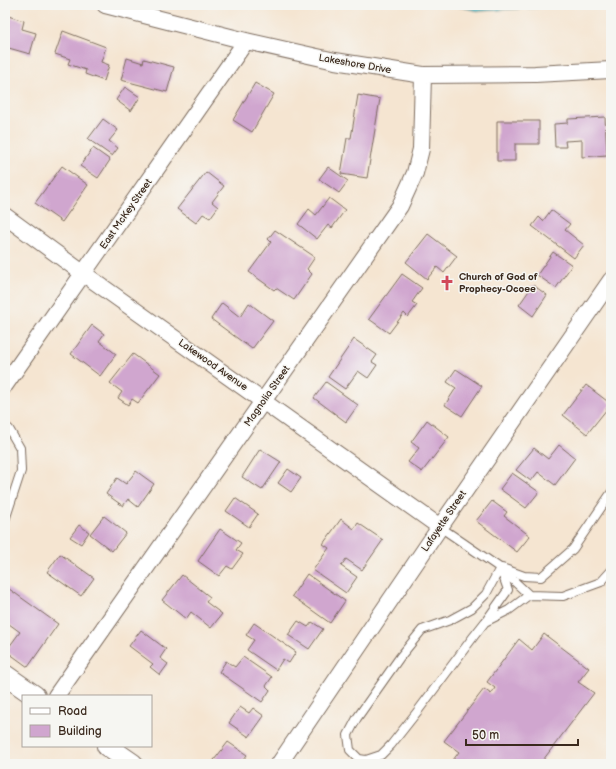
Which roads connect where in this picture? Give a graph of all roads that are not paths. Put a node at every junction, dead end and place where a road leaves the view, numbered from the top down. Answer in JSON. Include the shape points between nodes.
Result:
{"nodes":[{"id":1,"x":105,"y":5,"type":"edge"},
{"id":2,"x":246,"y":42,"type":"junction"},
{"id":3,"x":611,"y":70,"type":"edge"},
{"id":4,"x":423,"y":75,"type":"junction"},
{"id":5,"x":5,"y":216,"type":"edge"},
{"id":6,"x":84,"y":274,"type":"junction"},
{"id":7,"x":611,"y":280,"type":"edge"},
{"id":8,"x":5,"y":385,"type":"edge"},
{"id":9,"x":263,"y":401,"type":"junction"},
{"id":10,"x":5,"y":426,"type":"edge"},
{"id":11,"x":611,"y":493,"type":"edge"},
{"id":12,"x":5,"y":520,"type":"edge"},
{"id":13,"x":440,"y":527,"type":"junction"},
{"id":14,"x":500,"y":568,"type":"junction"},
{"id":15,"x":611,"y":571,"type":"edge"},
{"id":16,"x":530,"y":596,"type":"junction"},
{"id":17,"x":485,"y":622,"type":"junction"},
{"id":18,"x":5,"y":675,"type":"edge"},
{"id":19,"x":34,"y":695,"type":"edge"},
{"id":20,"x":57,"y":695,"type":"edge"},
{"id":21,"x":108,"y":747,"type":"edge"},
{"id":22,"x":133,"y":764,"type":"edge"},
{"id":23,"x":279,"y":764,"type":"edge"}],
"edges":[{"from":1,"to":2,"type":"street","name":"Lakeshore Drive"},
{"from":2,"to":4,"type":"street","name":"Lakeshore Drive","via":[[335,61]]},
{"from":2,"to":6,"type":"street","name":"East McKey Street"},
{"from":3,"to":4,"type":"street","name":"Lakeshore Drive"},
{"from":4,"to":9,"type":"street","name":"Magnolia Street","via":[[421,149],[415,173],[400,206]]},
{"from":5,"to":6,"type":"street","name":"Lakewood Avenue"},
{"from":6,"to":8,"type":"street","name":"East McKey Street"},
{"from":6,"to":9,"type":"street","name":"Lakewood Avenue"},
{"from":7,"to":13,"type":"street","name":"Lafayette Street"},
{"from":9,"to":13,"type":"street","name":"Lakewood Avenue"},
{"from":9,"to":20,"type":"street","name":"Magnolia Street"},
{"from":10,"to":12,"type":"lane","via":[[20,448],[21,470]]},
{"from":11,"to":14,"type":"lane","via":[[573,549],[541,577],[524,576]]},
{"from":13,"to":14,"type":"lane"},
{"from":13,"to":23,"type":"street","name":"Lafayette Street"},
{"from":14,"to":16,"type":"lane"},
{"from":14,"to":17,"type":"lane","via":[[508,590]]},
{"from":14,"to":17,"type":"lane","via":[[486,594],[472,608],[450,620],[422,630],[357,718],[348,734],[350,750],[359,758],[366,760],[381,755]]},
{"from":15,"to":16,"type":"lane","via":[[601,582],[563,596]]},
{"from":16,"to":17,"type":"lane"},
{"from":18,"to":19,"type":"street"},
{"from":21,"to":22,"type":"street"}]}
